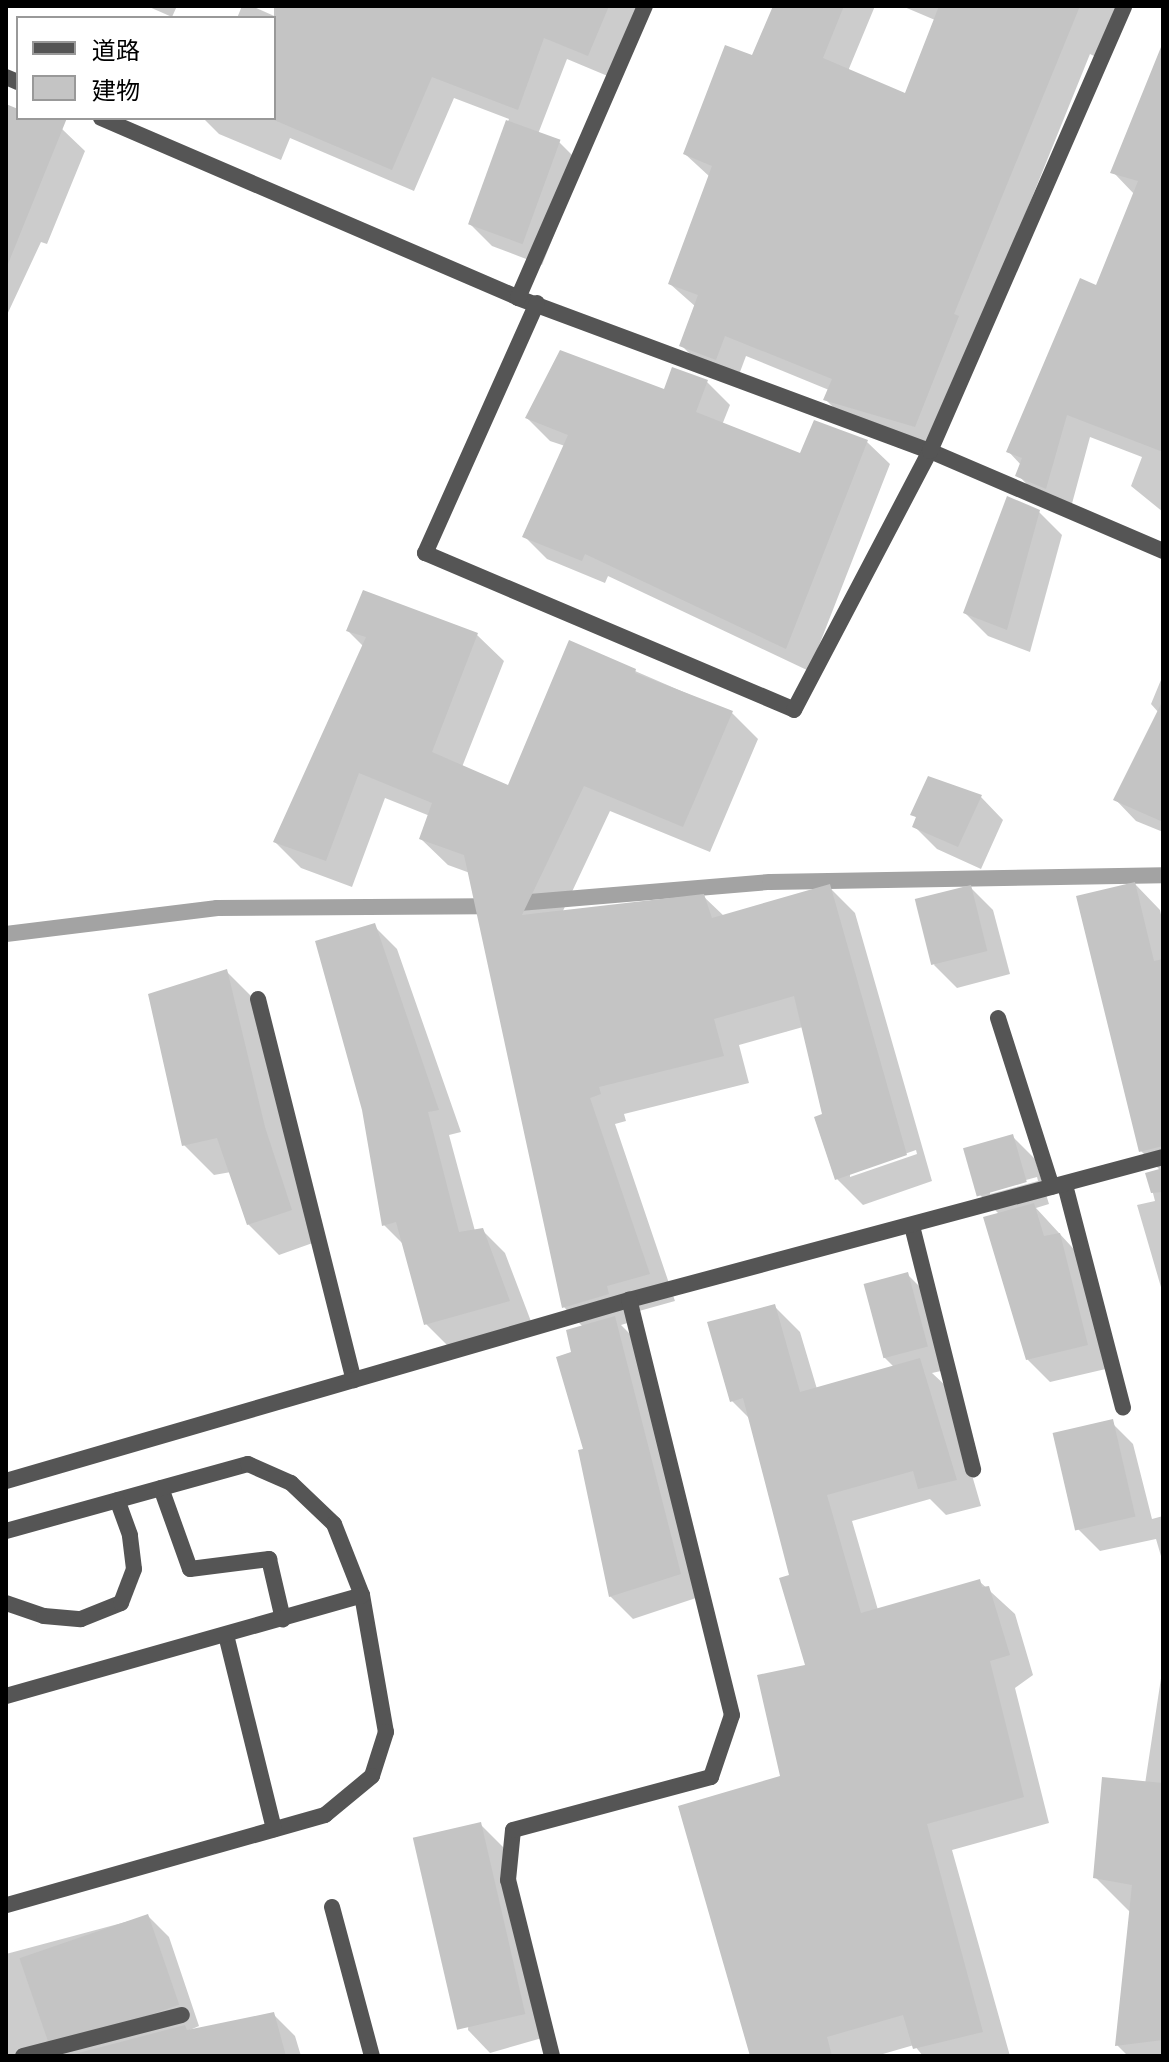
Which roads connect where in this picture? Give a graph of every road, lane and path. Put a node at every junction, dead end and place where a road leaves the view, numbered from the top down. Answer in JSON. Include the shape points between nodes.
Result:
{"nodes":[{"id":1,"x":645,"y":6,"type":"edge"},
{"id":2,"x":1124,"y":6,"type":"edge"},
{"id":3,"x":106,"y":120,"type":"edge"},
{"id":4,"x":518,"y":298,"type":"junction"},
{"id":5,"x":537,"y":303,"type":"junction"},
{"id":6,"x":930,"y":451,"type":"junction"},
{"id":7,"x":1163,"y":551,"type":"edge"},
{"id":8,"x":258,"y":999,"type":"dead end"},
{"id":9,"x":998,"y":1018,"type":"dead end"},
{"id":10,"x":1163,"y":1157,"type":"edge"},
{"id":11,"x":1058,"y":1186,"type":"junction"},
{"id":12,"x":912,"y":1226,"type":"junction"},
{"id":13,"x":629,"y":1300,"type":"junction"},
{"id":14,"x":354,"y":1380,"type":"junction"},
{"id":15,"x":1123,"y":1408,"type":"dead end"},
{"id":16,"x":973,"y":1469,"type":"dead end"},
{"id":17,"x":6,"y":1481,"type":"edge"},
{"id":18,"x":161,"y":1488,"type":"junction"},
{"id":19,"x":117,"y":1500,"type":"junction"},
{"id":20,"x":6,"y":1531,"type":"edge"},
{"id":21,"x":362,"y":1595,"type":"junction"},
{"id":22,"x":6,"y":1603,"type":"edge"},
{"id":23,"x":283,"y":1619,"type":"junction"},
{"id":24,"x":226,"y":1635,"type":"junction"},
{"id":25,"x":6,"y":1696,"type":"edge"},
{"id":26,"x":274,"y":1829,"type":"junction"},
{"id":27,"x":6,"y":1905,"type":"edge"},
{"id":28,"x":332,"y":1907,"type":"dead end"},
{"id":29,"x":182,"y":2015,"type":"dead end"},
{"id":30,"x":23,"y":2056,"type":"edge"},
{"id":31,"x":372,"y":2056,"type":"edge"},
{"id":32,"x":552,"y":2056,"type":"edge"}],
"edges":[{"from":1,"to":4,"type":"street"},
{"from":2,"to":6,"type":"street"},
{"from":3,"to":4,"type":"street"},
{"from":4,"to":5,"type":"street"},
{"from":5,"to":6,"type":"street"},
{"from":5,"to":6,"type":"street","via":[[425,553],[794,710]]},
{"from":6,"to":7,"type":"street"},
{"from":8,"to":14,"type":"street"},
{"from":9,"to":11,"type":"street"},
{"from":10,"to":11,"type":"street"},
{"from":11,"to":12,"type":"street"},
{"from":11,"to":15,"type":"street"},
{"from":12,"to":13,"type":"street"},
{"from":12,"to":16,"type":"street"},
{"from":13,"to":14,"type":"street"},
{"from":13,"to":32,"type":"street","via":[[732,1715],[711,1777],[513,1830],[508,1880]]},
{"from":14,"to":17,"type":"street"},
{"from":18,"to":19,"type":"street"},
{"from":18,"to":21,"type":"street","via":[[248,1464],[291,1483],[334,1524]]},
{"from":18,"to":23,"type":"street","via":[[190,1569],[269,1559]]},
{"from":19,"to":20,"type":"street"},
{"from":19,"to":22,"type":"street","via":[[130,1535],[134,1569],[121,1603],[81,1619],[44,1616]]},
{"from":21,"to":23,"type":"street"},
{"from":21,"to":26,"type":"street","via":[[386,1732],[372,1776],[325,1815]]},
{"from":23,"to":24,"type":"street"},
{"from":24,"to":25,"type":"street"},
{"from":24,"to":26,"type":"street"},
{"from":26,"to":27,"type":"street"},
{"from":28,"to":31,"type":"street"},
{"from":29,"to":30,"type":"street"}]}
